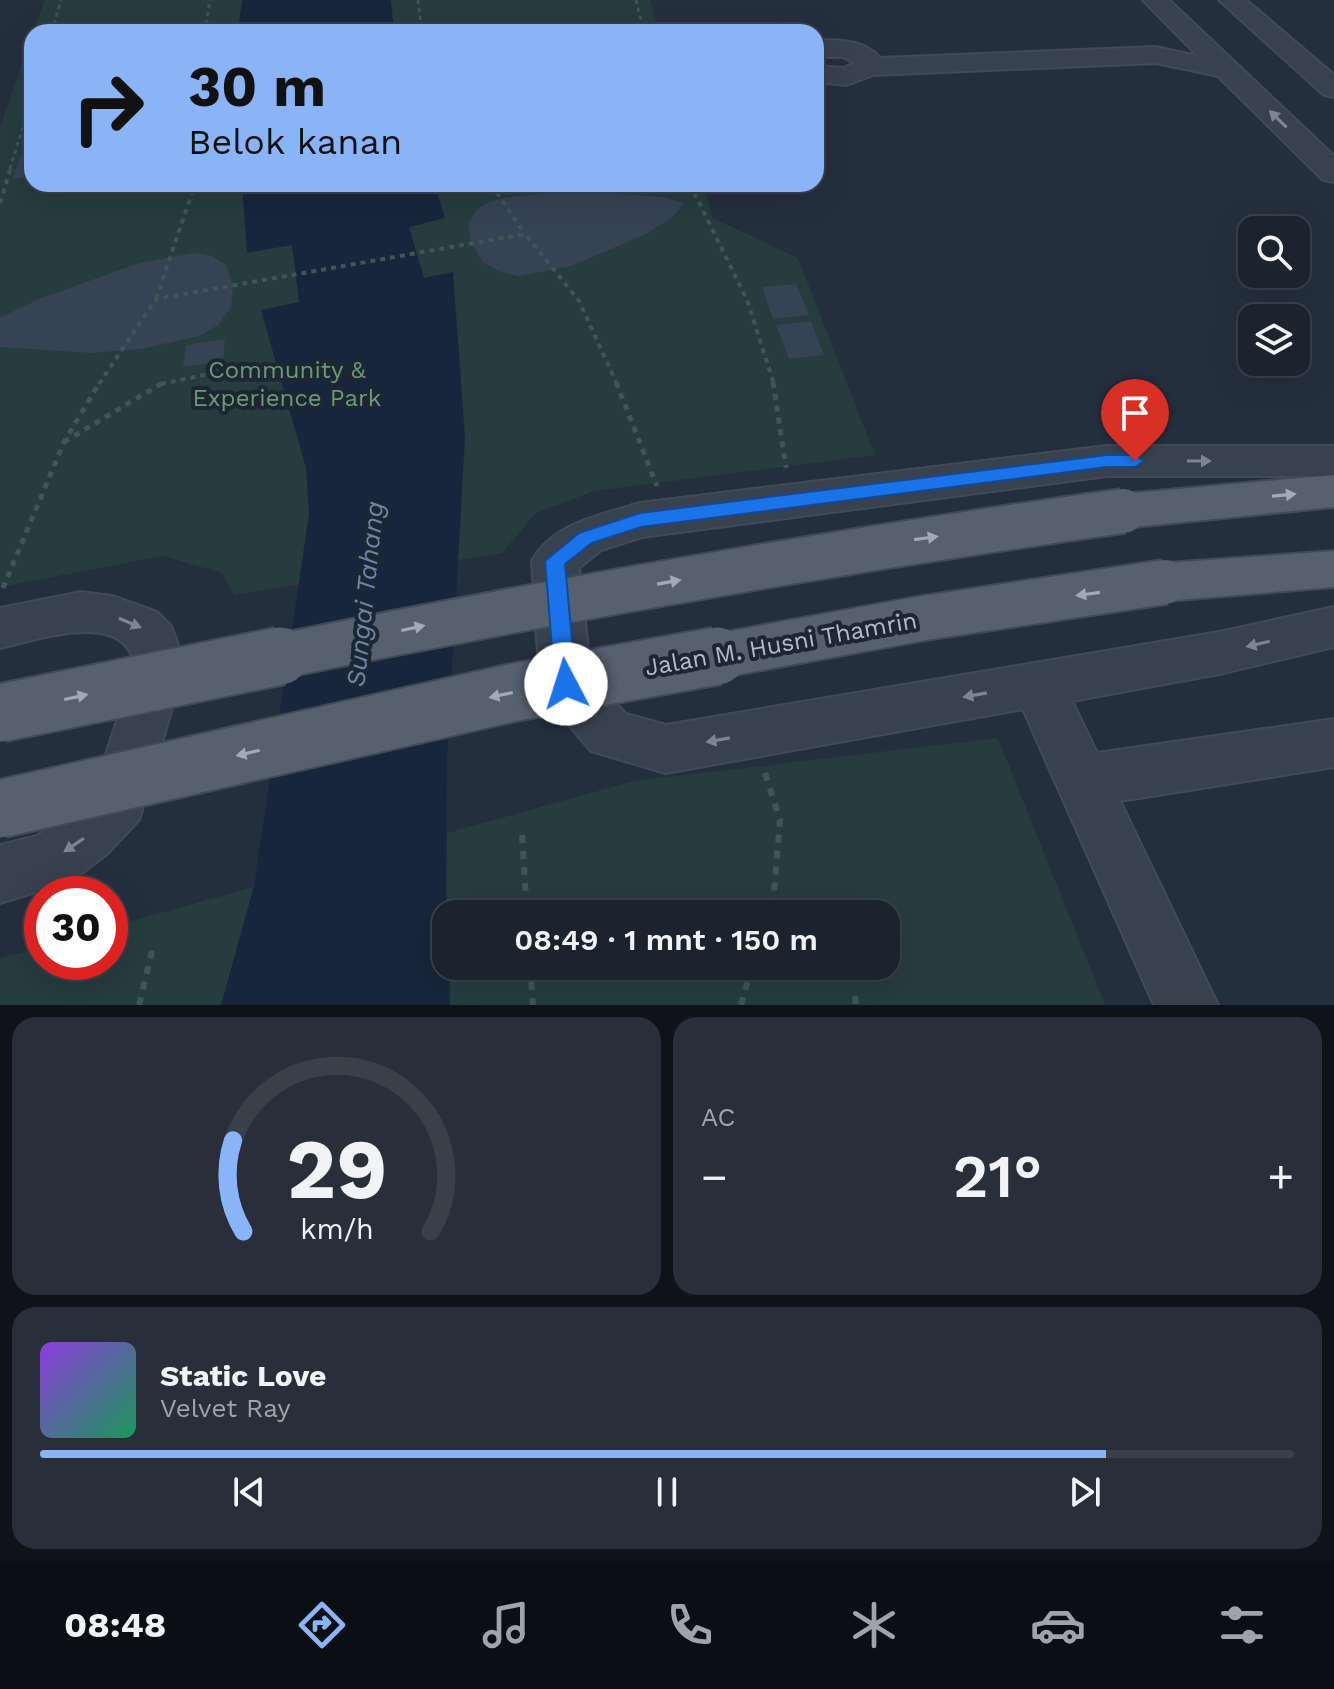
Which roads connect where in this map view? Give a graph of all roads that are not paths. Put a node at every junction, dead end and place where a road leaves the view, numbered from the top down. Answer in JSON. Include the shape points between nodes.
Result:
{"nodes":[{"id":1,"x":1155,"y":0,"type":"edge"},
{"id":2,"x":1231,"y":0,"type":"edge"},
{"id":3,"x":1181,"y":24,"type":"junction"},
{"id":4,"x":824,"y":49,"type":"edge"},
{"id":5,"x":864,"y":61,"type":"junction"},
{"id":6,"x":1228,"y":70,"type":"junction"},
{"id":7,"x":824,"y":75,"type":"edge"},
{"id":8,"x":1334,"y":89,"type":"edge"},
{"id":9,"x":1334,"y":173,"type":"edge"},
{"id":10,"x":1334,"y":461,"type":"edge"},
{"id":11,"x":1334,"y":491,"type":"edge"},
{"id":12,"x":1334,"y":569,"type":"edge"},
{"id":13,"x":1334,"y":627,"type":"edge"},
{"id":14,"x":0,"y":628,"type":"edge"},
{"id":15,"x":1038,"y":684,"type":"junction"},
{"id":16,"x":0,"y":713,"type":"edge"},
{"id":17,"x":1334,"y":743,"type":"edge"},
{"id":18,"x":1083,"y":781,"type":"junction"},
{"id":19,"x":0,"y":809,"type":"edge"},
{"id":20,"x":0,"y":874,"type":"edge"},
{"id":21,"x":1186,"y":1005,"type":"edge"}],
"edges":[{"from":1,"to":3,"type":"street"},
{"from":2,"to":8,"type":"street"},
{"from":3,"to":5,"type":"street","via":[[1141,40]]},
{"from":3,"to":6,"type":"street"},
{"from":4,"to":5,"type":"street","via":[[840,48]]},
{"from":5,"to":6,"type":"street","via":[[1156,55]]},
{"from":5,"to":7,"type":"street","via":[[847,77]]},
{"from":9,"to":6,"type":"street","one_way":true},
{"from":15,"to":10,"type":"street","one_way":true,"via":[[666,749],[610,734],[566,684],[555,561],[585,538],[640,520],[1107,461]]},
{"from":16,"to":11,"type":"main road","one_way":true,"bridge":true,"via":[[503,610],[885,544],[1123,511]]},
{"from":12,"to":19,"type":"main road","name":"Jalan M. Husni Thamrin","one_way":true,"bridge":true,"via":[[1165,582],[924,618],[511,693]]},
{"from":13,"to":15,"type":"street","one_way":true},
{"from":14,"to":20,"type":"street","one_way":true,"via":[[81,612],[112,616],[140,626],[154,641],[160,664],[119,801],[86,836],[50,861]]},
{"from":15,"to":18,"type":"street"},
{"from":17,"to":18,"type":"street"},
{"from":18,"to":21,"type":"street"}]}
